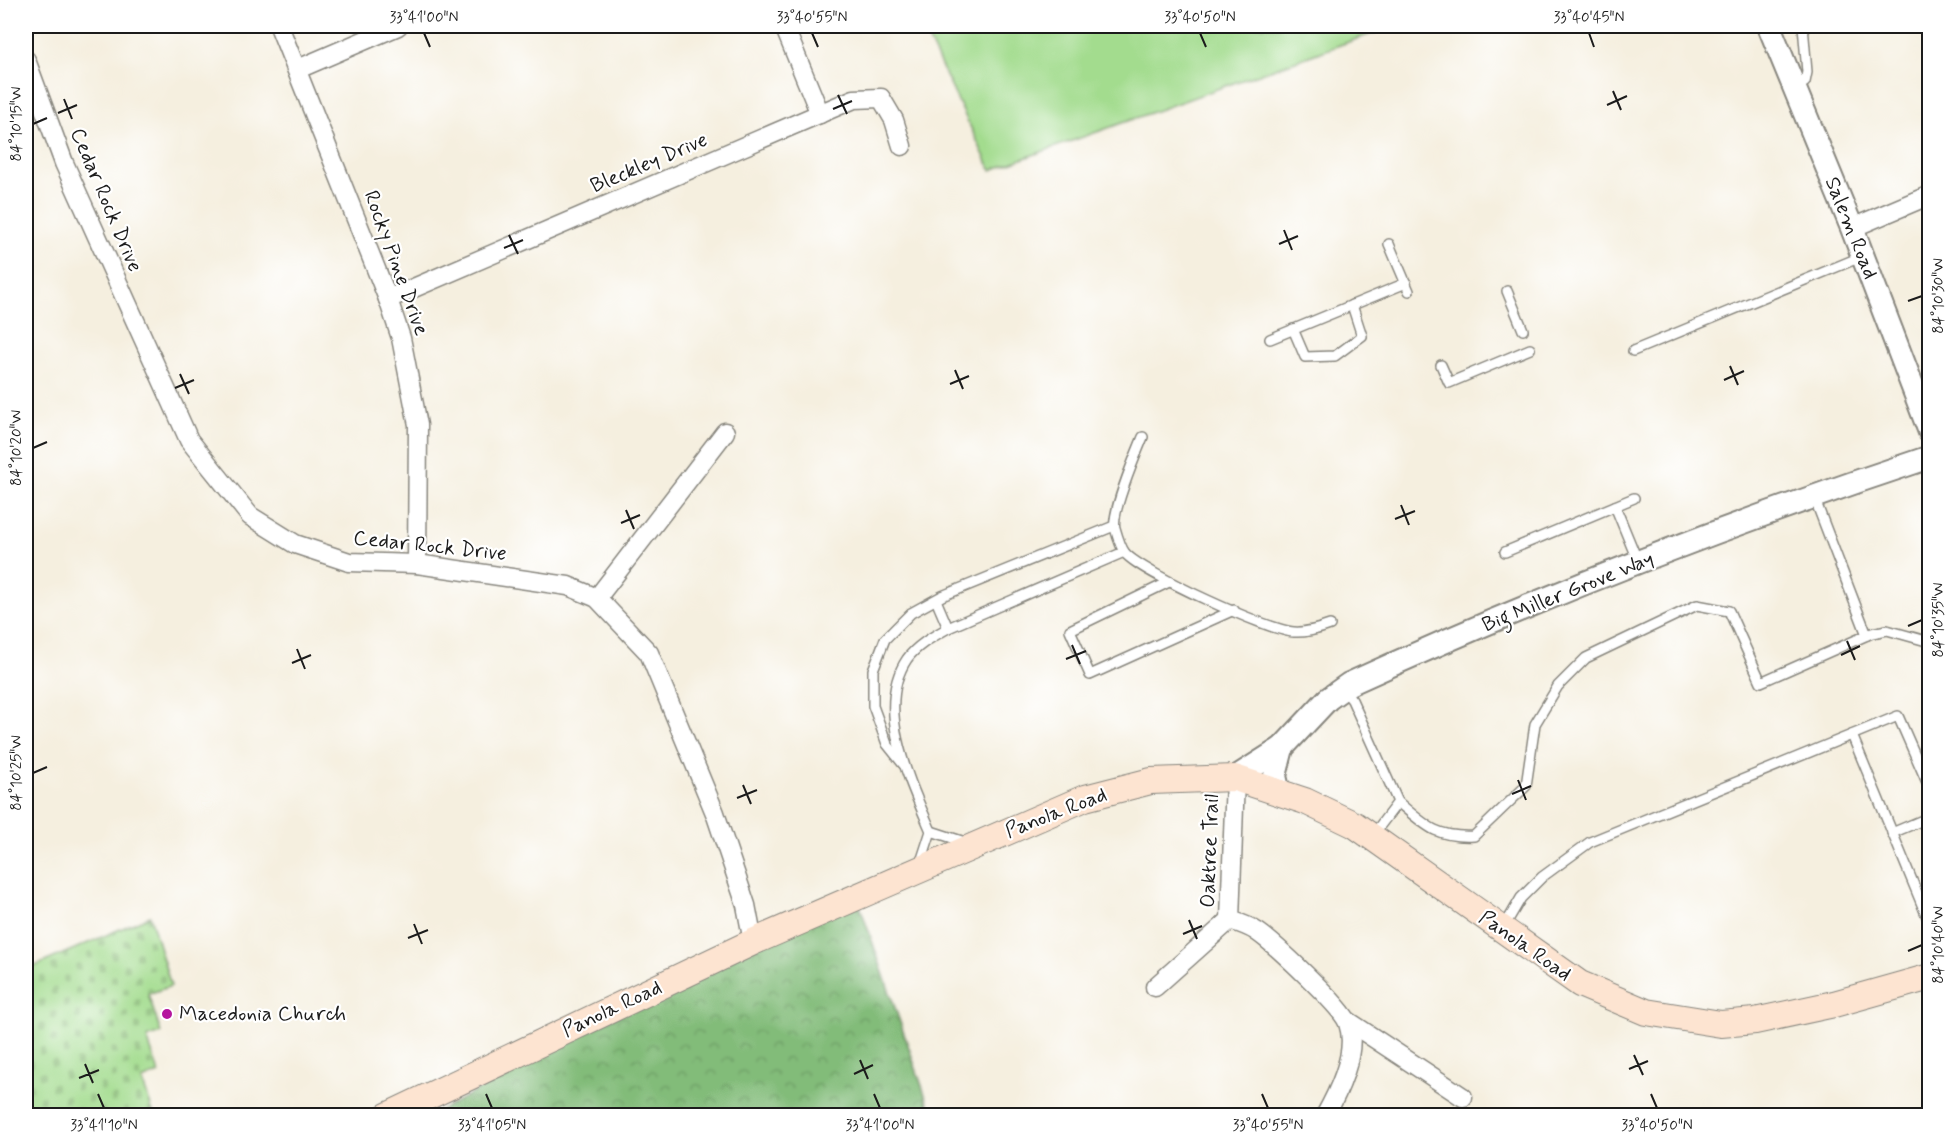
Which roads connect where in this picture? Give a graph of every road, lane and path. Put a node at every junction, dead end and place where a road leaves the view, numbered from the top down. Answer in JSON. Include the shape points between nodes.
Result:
{"nodes":[{"id":1,"x":279,"y":26,"type":"edge"},
{"id":2,"x":398,"y":26,"type":"edge"},
{"id":3,"x":784,"y":26,"type":"edge"},
{"id":4,"x":1769,"y":26,"type":"edge"},
{"id":5,"x":1803,"y":26,"type":"edge"},
{"id":6,"x":26,"y":60,"type":"edge"},
{"id":7,"x":298,"y":69,"type":"junction"},
{"id":8,"x":1795,"y":89,"type":"junction"},
{"id":9,"x":820,"y":114,"type":"junction"},
{"id":10,"x":902,"y":146,"type":"dead end"},
{"id":11,"x":1929,"y":195,"type":"edge"},
{"id":12,"x":1852,"y":228,"type":"junction"},
{"id":13,"x":1389,"y":243,"type":"dead end"},
{"id":14,"x":1863,"y":256,"type":"junction"},
{"id":15,"x":1508,"y":291,"type":"dead end"},
{"id":16,"x":388,"y":299,"type":"junction"},
{"id":17,"x":1352,"y":305,"type":"junction"},
{"id":18,"x":1293,"y":330,"type":"junction"},
{"id":19,"x":1523,"y":330,"type":"dead end"},
{"id":20,"x":1270,"y":339,"type":"dead end"},
{"id":21,"x":1530,"y":349,"type":"dead end"},
{"id":22,"x":1633,"y":351,"type":"dead end"},
{"id":23,"x":1441,"y":365,"type":"dead end"},
{"id":24,"x":725,"y":432,"type":"dead end"},
{"id":25,"x":1929,"y":432,"type":"edge"},
{"id":26,"x":1143,"y":436,"type":"dead end"},
{"id":27,"x":1929,"y":457,"type":"edge"},
{"id":28,"x":1814,"y":496,"type":"junction"},
{"id":29,"x":1634,"y":498,"type":"dead end"},
{"id":30,"x":1615,"y":506,"type":"junction"},
{"id":31,"x":1114,"y":526,"type":"junction"},
{"id":32,"x":1124,"y":552,"type":"junction"},
{"id":33,"x":1505,"y":552,"type":"dead end"},
{"id":34,"x":1639,"y":563,"type":"junction"},
{"id":35,"x":417,"y":564,"type":"junction"},
{"id":36,"x":1169,"y":582,"type":"junction"},
{"id":37,"x":597,"y":598,"type":"junction"},
{"id":38,"x":936,"y":600,"type":"junction"},
{"id":39,"x":1234,"y":610,"type":"junction"},
{"id":40,"x":1330,"y":624,"type":"dead end"},
{"id":41,"x":948,"y":628,"type":"junction"},
{"id":42,"x":1867,"y":635,"type":"junction"},
{"id":43,"x":1929,"y":642,"type":"edge"},
{"id":44,"x":1343,"y":689,"type":"junction"},
{"id":45,"x":1852,"y":735,"type":"junction"},
{"id":46,"x":1282,"y":748,"type":"junction"},
{"id":47,"x":903,"y":765,"type":"junction"},
{"id":48,"x":1235,"y":778,"type":"junction"},
{"id":49,"x":1929,"y":789,"type":"edge"},
{"id":50,"x":1279,"y":793,"type":"junction"},
{"id":51,"x":1398,"y":802,"type":"junction"},
{"id":52,"x":1929,"y":817,"type":"edge"},
{"id":53,"x":930,"y":831,"type":"junction"},
{"id":54,"x":1892,"y":833,"type":"junction"},
{"id":55,"x":1371,"y":837,"type":"junction"},
{"id":56,"x":975,"y":846,"type":"junction"},
{"id":57,"x":918,"y":871,"type":"junction"},
{"id":58,"x":1230,"y":920,"type":"junction"},
{"id":59,"x":1929,"y":924,"type":"edge"},
{"id":60,"x":1502,"y":929,"type":"junction"},
{"id":61,"x":753,"y":942,"type":"junction"},
{"id":62,"x":1929,"y":977,"type":"edge"},
{"id":63,"x":1155,"y":987,"type":"dead end"},
{"id":64,"x":1348,"y":1022,"type":"junction"},
{"id":65,"x":1463,"y":1097,"type":"dead end"},
{"id":66,"x":387,"y":1116,"type":"edge"},
{"id":67,"x":1325,"y":1116,"type":"edge"}],
"edges":[{"from":1,"to":7,"type":"street","name":"Rocky Pine Drive"},
{"from":2,"to":7,"type":"street"},
{"from":3,"to":9,"type":"street"},
{"from":4,"to":8,"type":"street","name":"Salem Road"},
{"from":5,"to":8,"type":"lane","via":[[1807,72],[1805,82]]},
{"from":6,"to":35,"type":"street","name":"Cedar Rock Drive","via":[[64,164],[189,440],[250,516],[295,544],[349,562]]},
{"from":7,"to":16,"type":"street","name":"Rocky Pine Drive"},
{"from":8,"to":12,"type":"street","name":"Salem Road"},
{"from":9,"to":10,"type":"street","name":"Bleckley Drive","via":[[854,99],[881,98],[894,120]]},
{"from":9,"to":16,"type":"street","name":"Bleckley Drive"},
{"from":11,"to":12,"type":"street"},
{"from":12,"to":14,"type":"street","name":"Salem Road"},
{"from":13,"to":17,"type":"lane","via":[[1408,287]]},
{"from":14,"to":22,"type":"lane"},
{"from":14,"to":25,"type":"street","name":"Salem Road"},
{"from":15,"to":19,"type":"lane"},
{"from":16,"to":35,"type":"street","name":"Rocky Pine Drive","via":[[401,338],[418,425]]},
{"from":17,"to":18,"type":"lane"},
{"from":17,"to":18,"type":"lane","via":[[1362,336],[1335,356],[1305,357]]},
{"from":18,"to":20,"type":"lane"},
{"from":21,"to":23,"type":"lane","via":[[1449,383]]},
{"from":24,"to":37,"type":"street"},
{"from":26,"to":31,"type":"lane"},
{"from":27,"to":28,"type":"street","name":"Big Miller Grove Way"},
{"from":28,"to":34,"type":"street","name":"Big Miller Grove Way"},
{"from":28,"to":42,"type":"lane"},
{"from":29,"to":30,"type":"lane"},
{"from":30,"to":33,"type":"lane"},
{"from":30,"to":34,"type":"lane"},
{"from":31,"to":32,"type":"lane"},
{"from":31,"to":38,"type":"lane"},
{"from":32,"to":36,"type":"lane"},
{"from":32,"to":41,"type":"lane"},
{"from":34,"to":44,"type":"street","name":"Big Miller Grove Way","via":[[1422,652]]},
{"from":35,"to":37,"type":"street","name":"Cedar Rock Drive","via":[[568,586]]},
{"from":36,"to":39,"type":"lane"},
{"from":36,"to":39,"type":"lane","via":[[1070,630],[1090,675]]},
{"from":37,"to":61,"type":"street","name":"Cedar Rock Drive","via":[[649,653],[715,813],[746,905]]},
{"from":38,"to":41,"type":"lane"},
{"from":38,"to":47,"type":"lane","via":[[910,613],[885,639],[873,670],[873,706],[886,744]]},
{"from":39,"to":40,"type":"lane","via":[[1293,632]]},
{"from":41,"to":47,"type":"lane","via":[[908,658],[896,682],[893,708]]},
{"from":42,"to":43,"type":"lane","via":[[1887,630]]},
{"from":42,"to":51,"type":"lane","via":[[1761,682],[1729,611],[1697,605],[1586,658],[1558,686],[1535,724],[1526,786],[1474,836],[1451,837],[1426,826]]},
{"from":44,"to":46,"type":"street","name":"Big Miller Grove Way","via":[[1328,699]]},
{"from":44,"to":51,"type":"lane","via":[[1352,700]]},
{"from":45,"to":49,"type":"lane","via":[[1898,716]]},
{"from":45,"to":54,"type":"lane"},
{"from":45,"to":60,"type":"lane","via":[[1590,842],[1542,877],[1521,898]]},
{"from":46,"to":48,"type":"street","name":"Big Miller Grove Way"},
{"from":46,"to":50,"type":"street","via":[[1275,776]]},
{"from":47,"to":53,"type":"lane"},
{"from":48,"to":50,"type":"main road","name":"Panola Road"},
{"from":48,"to":56,"type":"main road","name":"Panola Road","via":[[1151,781],[1085,798]]},
{"from":48,"to":58,"type":"street","name":"Oaktree Trail"},
{"from":50,"to":55,"type":"main road","name":"Panola Road","via":[[1305,801]]},
{"from":51,"to":55,"type":"lane"},
{"from":52,"to":54,"type":"lane"},
{"from":53,"to":56,"type":"lane"},
{"from":53,"to":57,"type":"lane"},
{"from":54,"to":59,"type":"lane"},
{"from":55,"to":60,"type":"main road","name":"Panola Road"},
{"from":56,"to":57,"type":"main road","name":"Panola Road"},
{"from":57,"to":61,"type":"main road","name":"Panola Road"},
{"from":58,"to":63,"type":"street"},
{"from":58,"to":64,"type":"street","name":"Oaktree Trail","via":[[1256,930],[1296,964]]},
{"from":60,"to":62,"type":"main road","name":"Panola Road","via":[[1580,984],[1646,1012],[1721,1024],[1834,1004]]},
{"from":61,"to":66,"type":"main road","name":"Panola Road"},
{"from":64,"to":65,"type":"street","name":"Oaktree Trail"},
{"from":64,"to":67,"type":"street","via":[[1351,1047],[1336,1096]]}]}
